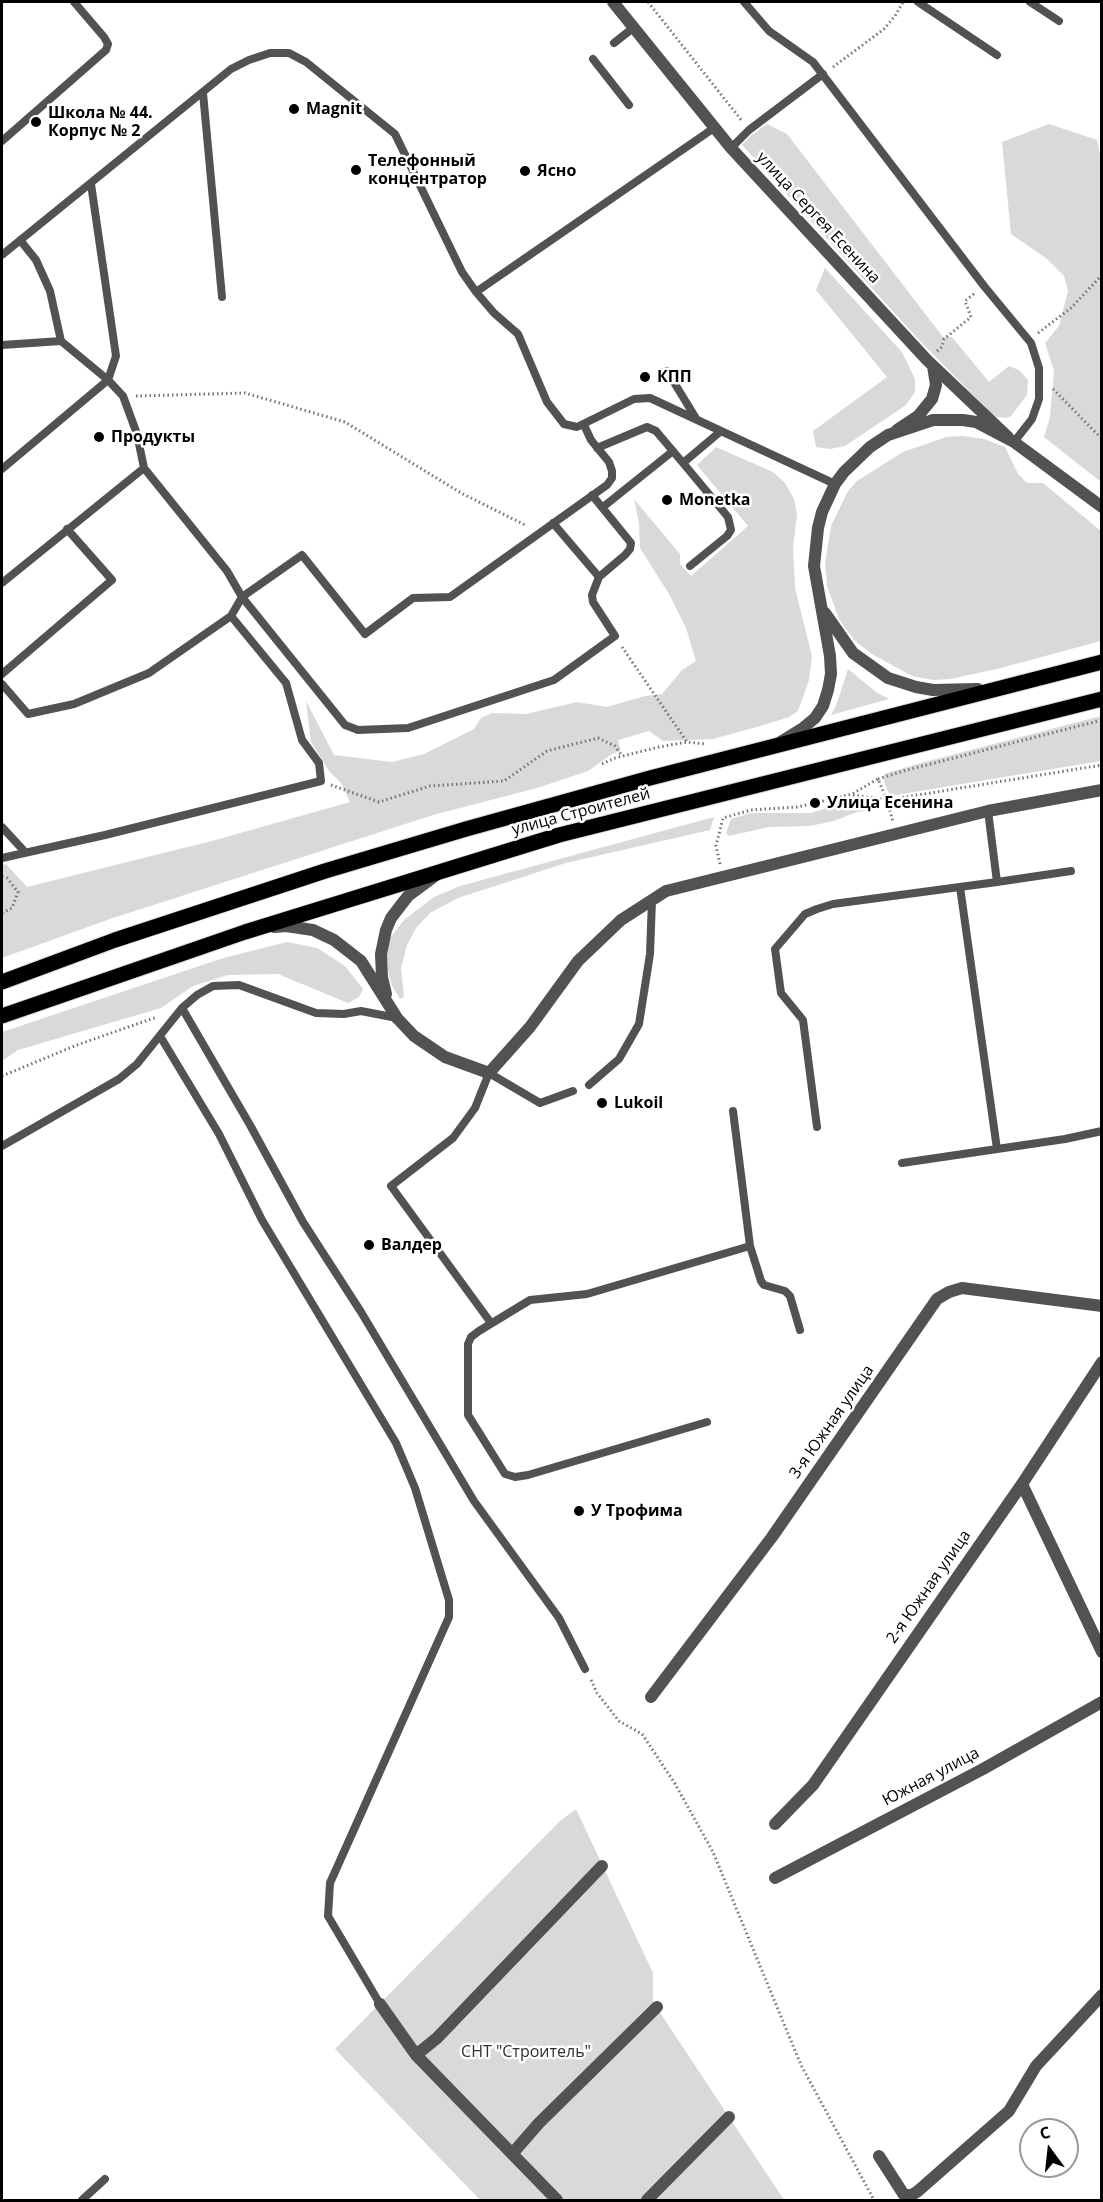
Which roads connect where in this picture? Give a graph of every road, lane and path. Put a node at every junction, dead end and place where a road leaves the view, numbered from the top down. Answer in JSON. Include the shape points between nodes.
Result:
{"nodes":[{"id":1,"x":74,"y":2,"type":"edge"},
{"id":2,"x":613,"y":2,"type":"edge"},
{"id":3,"x":648,"y":2,"type":"edge"},
{"id":4,"x":744,"y":2,"type":"edge"},
{"id":5,"x":903,"y":2,"type":"edge"},
{"id":6,"x":918,"y":2,"type":"edge"},
{"id":7,"x":1030,"y":2,"type":"edge"},
{"id":8,"x":1059,"y":21,"type":"dead end"},
{"id":9,"x":633,"y":28,"type":"junction"},
{"id":10,"x":614,"y":43,"type":"dead end"},
{"id":11,"x":997,"y":55,"type":"dead end"},
{"id":12,"x":593,"y":59,"type":"dead end"},
{"id":13,"x":823,"y":74,"type":"junction"},
{"id":14,"x":203,"y":93,"type":"junction"},
{"id":15,"x":629,"y":105,"type":"dead end"},
{"id":16,"x":714,"y":128,"type":"junction"},
{"id":17,"x":749,"y":130,"type":"junction"},
{"id":18,"x":2,"y":141,"type":"edge"},
{"id":19,"x":731,"y":148,"type":"junction"},
{"id":20,"x":91,"y":184,"type":"junction"},
{"id":21,"x":20,"y":240,"type":"junction"},
{"id":22,"x":2,"y":255,"type":"edge"},
{"id":23,"x":1101,"y":275,"type":"edge"},
{"id":24,"x":984,"y":286,"type":"junction"},
{"id":25,"x":476,"y":292,"type":"junction"},
{"id":26,"x":222,"y":297,"type":"dead end"},
{"id":27,"x":1037,"y":334,"type":"dead end"},
{"id":28,"x":62,"y":341,"type":"junction"},
{"id":29,"x":2,"y":345,"type":"edge"},
{"id":30,"x":942,"y":347,"type":"dead end"},
{"id":31,"x":933,"y":366,"type":"junction"},
{"id":32,"x":668,"y":371,"type":"dead end"},
{"id":33,"x":1039,"y":375,"type":"junction"},
{"id":34,"x":108,"y":380,"type":"junction"},
{"id":35,"x":123,"y":396,"type":"junction"},
{"id":36,"x":698,"y":420,"type":"junction"},
{"id":37,"x":584,"y":425,"type":"junction"},
{"id":38,"x":721,"y":431,"type":"junction"},
{"id":39,"x":888,"y":435,"type":"junction"},
{"id":40,"x":1101,"y":439,"type":"edge"},
{"id":41,"x":1014,"y":441,"type":"junction"},
{"id":42,"x":597,"y":448,"type":"junction"},
{"id":43,"x":673,"y":451,"type":"junction"},
{"id":44,"x":683,"y":463,"type":"junction"},
{"id":45,"x":144,"y":468,"type":"junction"},
{"id":46,"x":2,"y":469,"type":"edge"},
{"id":47,"x":835,"y":484,"type":"junction"},
{"id":48,"x":592,"y":495,"type":"junction"},
{"id":49,"x":603,"y":507,"type":"junction"},
{"id":50,"x":1101,"y":507,"type":"edge"},
{"id":51,"x":553,"y":523,"type":"junction"},
{"id":52,"x":67,"y":529,"type":"junction"},
{"id":53,"x":540,"y":532,"type":"junction"},
{"id":54,"x":690,"y":566,"type":"dead end"},
{"id":55,"x":598,"y":577,"type":"junction"},
{"id":56,"x":2,"y":583,"type":"edge"},
{"id":57,"x":242,"y":597,"type":"junction"},
{"id":58,"x":820,"y":604,"type":"junction"},
{"id":59,"x":231,"y":616,"type":"junction"},
{"id":60,"x":615,"y":636,"type":"junction"},
{"id":61,"x":1101,"y":662,"type":"edge"},
{"id":62,"x":2,"y":674,"type":"edge"},
{"id":63,"x":2,"y":684,"type":"edge"},
{"id":64,"x":1013,"y":686,"type":"junction"},
{"id":65,"x":1101,"y":699,"type":"edge"},
{"id":66,"x":1101,"y":720,"type":"edge"},
{"id":67,"x":687,"y":742,"type":"junction"},
{"id":68,"x":705,"y":744,"type":"dead end"},
{"id":69,"x":761,"y":750,"type":"junction"},
{"id":70,"x":622,"y":756,"type":"junction"},
{"id":71,"x":602,"y":764,"type":"dead end"},
{"id":72,"x":1101,"y":765,"type":"edge"},
{"id":73,"x":878,"y":779,"type":"junction"},
{"id":74,"x":321,"y":781,"type":"junction"},
{"id":75,"x":1101,"y":793,"type":"edge"},
{"id":76,"x":852,"y":794,"type":"junction"},
{"id":77,"x":887,"y":800,"type":"junction"},
{"id":78,"x":988,"y":811,"type":"junction"},
{"id":79,"x":2,"y":826,"type":"edge"},
{"id":80,"x":896,"y":834,"type":"junction"},
{"id":81,"x":25,"y":852,"type":"junction"},
{"id":82,"x":2,"y":858,"type":"edge"},
{"id":83,"x":459,"y":864,"type":"junction"},
{"id":84,"x":1071,"y":872,"type":"dead end"},
{"id":85,"x":2,"y":877,"type":"edge"},
{"id":86,"x":723,"y":878,"type":"junction"},
{"id":87,"x":997,"y":882,"type":"junction"},
{"id":88,"x":960,"y":887,"type":"junction"},
{"id":89,"x":652,"y":900,"type":"junction"},
{"id":90,"x":2,"y":913,"type":"edge"},
{"id":91,"x":244,"y":933,"type":"junction"},
{"id":92,"x":2,"y":982,"type":"edge"},
{"id":93,"x":388,"y":1004,"type":"junction"},
{"id":94,"x":182,"y":1008,"type":"junction"},
{"id":95,"x":2,"y":1016,"type":"edge"},
{"id":96,"x":397,"y":1018,"type":"junction"},
{"id":97,"x":160,"y":1036,"type":"junction"},
{"id":98,"x":489,"y":1073,"type":"junction"},
{"id":99,"x":2,"y":1076,"type":"edge"},
{"id":100,"x":589,"y":1085,"type":"dead end"},
{"id":101,"x":573,"y":1091,"type":"dead end"},
{"id":102,"x":733,"y":1111,"type":"dead end"},
{"id":103,"x":817,"y":1126,"type":"dead end"},
{"id":104,"x":1101,"y":1131,"type":"edge"},
{"id":105,"x":2,"y":1146,"type":"edge"},
{"id":106,"x":997,"y":1149,"type":"junction"},
{"id":107,"x":902,"y":1163,"type":"dead end"},
{"id":108,"x":750,"y":1246,"type":"junction"},
{"id":109,"x":1101,"y":1306,"type":"edge"},
{"id":110,"x":492,"y":1323,"type":"junction"},
{"id":111,"x":800,"y":1330,"type":"dead end"},
{"id":112,"x":1101,"y":1362,"type":"edge"},
{"id":113,"x":707,"y":1422,"type":"dead end"},
{"id":114,"x":1022,"y":1484,"type":"junction"},
{"id":115,"x":1101,"y":1652,"type":"edge"},
{"id":116,"x":585,"y":1669,"type":"joint"},
{"id":117,"x":651,"y":1697,"type":"dead end"},
{"id":118,"x":1101,"y":1702,"type":"edge"},
{"id":119,"x":775,"y":1824,"type":"dead end"},
{"id":120,"x":602,"y":1866,"type":"dead end"},
{"id":121,"x":775,"y":1878,"type":"dead end"},
{"id":122,"x":1101,"y":1995,"type":"edge"},
{"id":123,"x":380,"y":2004,"type":"joint"},
{"id":124,"x":657,"y":2007,"type":"dead end"},
{"id":125,"x":416,"y":2055,"type":"junction"},
{"id":126,"x":729,"y":2117,"type":"dead end"},
{"id":127,"x":512,"y":2154,"type":"junction"},
{"id":128,"x":879,"y":2156,"type":"dead end"},
{"id":129,"x":105,"y":2179,"type":"dead end"},
{"id":130,"x":82,"y":2200,"type":"edge"},
{"id":131,"x":556,"y":2200,"type":"edge"},
{"id":132,"x":646,"y":2200,"type":"edge"},
{"id":133,"x":874,"y":2200,"type":"edge"}],
"edges":[{"from":1,"to":18,"type":"lane","via":[[104,37],[106,50]]},
{"from":2,"to":9,"type":"street","name":"улица Сергея Есенина"},
{"from":3,"to":17,"type":"path"},
{"from":4,"to":13,"type":"lane","via":[[769,31],[813,62]]},
{"from":5,"to":13,"type":"path","via":[[884,29]]},
{"from":6,"to":11,"type":"lane"},
{"from":7,"to":8,"type":"lane"},
{"from":9,"to":10,"type":"lane"},
{"from":9,"to":16,"type":"street","name":"улица Сергея Есенина"},
{"from":12,"to":15,"type":"lane"},
{"from":13,"to":17,"type":"lane"},
{"from":13,"to":24,"type":"lane"},
{"from":14,"to":20,"type":"lane"},
{"from":14,"to":25,"type":"lane","via":[[231,69],[270,53],[289,53],[306,62],[395,134],[462,272]]},
{"from":14,"to":26,"type":"lane"},
{"from":16,"to":19,"type":"street","name":"улица Сергея Есенина"},
{"from":16,"to":25,"type":"lane"},
{"from":17,"to":19,"type":"lane"},
{"from":19,"to":31,"type":"street","name":"улица Сергея Есенина"},
{"from":20,"to":21,"type":"lane"},
{"from":20,"to":34,"type":"lane","via":[[116,357]]},
{"from":21,"to":22,"type":"lane"},
{"from":21,"to":28,"type":"lane","via":[[36,260],[50,291]]},
{"from":23,"to":27,"type":"path","via":[[1071,308]]},
{"from":24,"to":30,"type":"path","via":[[965,301],[971,317],[944,339]]},
{"from":24,"to":33,"type":"lane","via":[[1031,343]]},
{"from":25,"to":37,"type":"lane","via":[[518,334],[556,415],[570,426]]},
{"from":28,"to":29,"type":"lane"},
{"from":28,"to":34,"type":"lane"},
{"from":31,"to":39,"type":"street","via":[[936,385],[932,399],[918,416]]},
{"from":31,"to":41,"type":"street","name":"улица Сергея Есенина"},
{"from":32,"to":36,"type":"lane"},
{"from":33,"to":40,"type":"path"},
{"from":33,"to":41,"type":"lane","via":[[1039,399],[1032,419]]},
{"from":34,"to":35,"type":"lane"},
{"from":34,"to":46,"type":"lane"},
{"from":35,"to":45,"type":"lane"},
{"from":35,"to":53,"type":"path","via":[[245,393],[345,422],[461,493]]},
{"from":36,"to":37,"type":"lane","via":[[645,397]]},
{"from":36,"to":38,"type":"lane"},
{"from":37,"to":42,"type":"lane"},
{"from":38,"to":44,"type":"lane"},
{"from":38,"to":47,"type":"lane"},
{"from":39,"to":41,"type":"street","via":[[933,420],[963,420],[988,427]]},
{"from":39,"to":47,"type":"street","via":[[856,459]]},
{"from":41,"to":50,"type":"street"},
{"from":42,"to":43,"type":"lane","via":[[647,427],[656,431]]},
{"from":42,"to":48,"type":"lane","via":[[609,462],[612,478]]},
{"from":43,"to":44,"type":"lane"},
{"from":43,"to":49,"type":"lane"},
{"from":44,"to":54,"type":"lane","via":[[728,517],[731,526],[727,536]]},
{"from":45,"to":52,"type":"lane"},
{"from":45,"to":57,"type":"lane","via":[[227,571]]},
{"from":47,"to":58,"type":"street","via":[[822,512],[815,547]]},
{"from":48,"to":49,"type":"lane"},
{"from":48,"to":51,"type":"lane"},
{"from":49,"to":55,"type":"lane","via":[[631,543],[625,555]]},
{"from":51,"to":53,"type":"lane"},
{"from":51,"to":55,"type":"lane"},
{"from":52,"to":56,"type":"lane"},
{"from":52,"to":62,"type":"lane","via":[[112,580]]},
{"from":53,"to":57,"type":"lane","via":[[450,597],[413,598],[365,634],[302,555]]},
{"from":55,"to":60,"type":"lane","via":[[593,602]]},
{"from":57,"to":59,"type":"lane"},
{"from":57,"to":60,"type":"lane","via":[[345,725],[357,730],[408,728],[554,680]]},
{"from":58,"to":64,"type":"street","via":[[853,653],[888,678],[933,690]]},
{"from":58,"to":69,"type":"street","via":[[831,674],[823,705],[803,728]]},
{"from":59,"to":63,"type":"lane","via":[[149,673],[74,704],[28,714]]},
{"from":59,"to":74,"type":"lane","via":[[286,683],[302,740],[319,763]]},
{"from":60,"to":67,"type":"path"},
{"from":61,"to":64,"type":"main road","name":"улица Строителей"},
{"from":64,"to":69,"type":"main road","name":"улица Строителей"},
{"from":65,"to":83,"type":"main road","name":"улица Строителей","via":[[559,834]]},
{"from":66,"to":73,"type":"path"},
{"from":67,"to":68,"type":"path"},
{"from":67,"to":70,"type":"path"},
{"from":69,"to":92,"type":"main road","name":"улица Строителей","via":[[325,871]]},
{"from":70,"to":71,"type":"path"},
{"from":70,"to":74,"type":"path","via":[[615,746],[598,738],[547,751],[504,781],[430,786],[380,802]]},
{"from":72,"to":77,"type":"path"},
{"from":73,"to":76,"type":"path"},
{"from":73,"to":77,"type":"path"},
{"from":74,"to":81,"type":"lane"},
{"from":75,"to":78,"type":"street"},
{"from":76,"to":77,"type":"path"},
{"from":76,"to":86,"type":"path","via":[[723,818],[716,846]]},
{"from":77,"to":80,"type":"path"},
{"from":78,"to":80,"type":"street"},
{"from":78,"to":87,"type":"lane"},
{"from":79,"to":81,"type":"lane"},
{"from":80,"to":86,"type":"street"},
{"from":81,"to":82,"type":"lane"},
{"from":83,"to":91,"type":"main road","name":"улица Строителей"},
{"from":83,"to":93,"type":"street","via":[[419,887],[391,918],[381,954]]},
{"from":84,"to":87,"type":"lane"},
{"from":85,"to":90,"type":"path","via":[[18,892],[12,908]]},
{"from":86,"to":89,"type":"street","via":[[666,891]]},
{"from":87,"to":88,"type":"lane"},
{"from":88,"to":103,"type":"lane","via":[[817,909],[805,914],[775,949],[781,993],[803,1020]]},
{"from":88,"to":106,"type":"lane"},
{"from":89,"to":98,"type":"street","via":[[621,920],[578,961],[530,1028]]},
{"from":89,"to":100,"type":"lane","via":[[650,954],[639,1024],[619,1059]]},
{"from":91,"to":93,"type":"street","via":[[286,926],[324,934],[360,961]]},
{"from":91,"to":95,"type":"main road","name":"улица Строителей"},
{"from":93,"to":96,"type":"street"},
{"from":94,"to":96,"type":"lane","via":[[206,989],[230,984],[316,1012],[361,1011]]},
{"from":94,"to":97,"type":"lane"},
{"from":94,"to":99,"type":"path"},
{"from":94,"to":116,"type":"lane","via":[[303,1222],[474,1501],[559,1617]]},
{"from":96,"to":98,"type":"street","via":[[414,1036],[445,1057]]},
{"from":97,"to":105,"type":"lane","via":[[119,1079]]},
{"from":97,"to":123,"type":"lane","via":[[219,1134],[262,1220],[396,1443],[415,1488],[449,1600],[449,1617],[330,1883],[328,1916]]},
{"from":98,"to":101,"type":"lane","via":[[540,1102]]},
{"from":98,"to":110,"type":"lane","via":[[475,1108],[453,1138],[391,1186]]},
{"from":102,"to":108,"type":"lane"},
{"from":104,"to":106,"type":"lane"},
{"from":106,"to":107,"type":"lane"},
{"from":108,"to":110,"type":"lane","via":[[587,1294],[530,1300]]},
{"from":108,"to":111,"type":"lane","via":[[764,1285],[790,1296]]},
{"from":109,"to":117,"type":"street","name":"3-я Южная улица","via":[[971,1289],[949,1292],[937,1299],[772,1537]]},
{"from":110,"to":113,"type":"lane","via":[[471,1337],[468,1344],[468,1415],[505,1474],[528,1475]]},
{"from":112,"to":114,"type":"street","name":"2-я Южная улица"},
{"from":114,"to":115,"type":"street"},
{"from":114,"to":119,"type":"street","name":"2-я Южная улица","via":[[813,1785]]},
{"from":116,"to":133,"type":"path","via":[[597,1693],[619,1721],[642,1734],[674,1782],[712,1852],[801,2065]]},
{"from":118,"to":121,"type":"street","name":"Южная улица"},
{"from":120,"to":125,"type":"street","via":[[437,2038]]},
{"from":122,"to":128,"type":"street","via":[[1036,2066],[1009,2111],[918,2191],[904,2195]]},
{"from":123,"to":125,"type":"street"},
{"from":124,"to":127,"type":"street","via":[[538,2123]]},
{"from":125,"to":127,"type":"street"},
{"from":126,"to":132,"type":"street"},
{"from":127,"to":131,"type":"street"},
{"from":129,"to":130,"type":"lane"}]}
